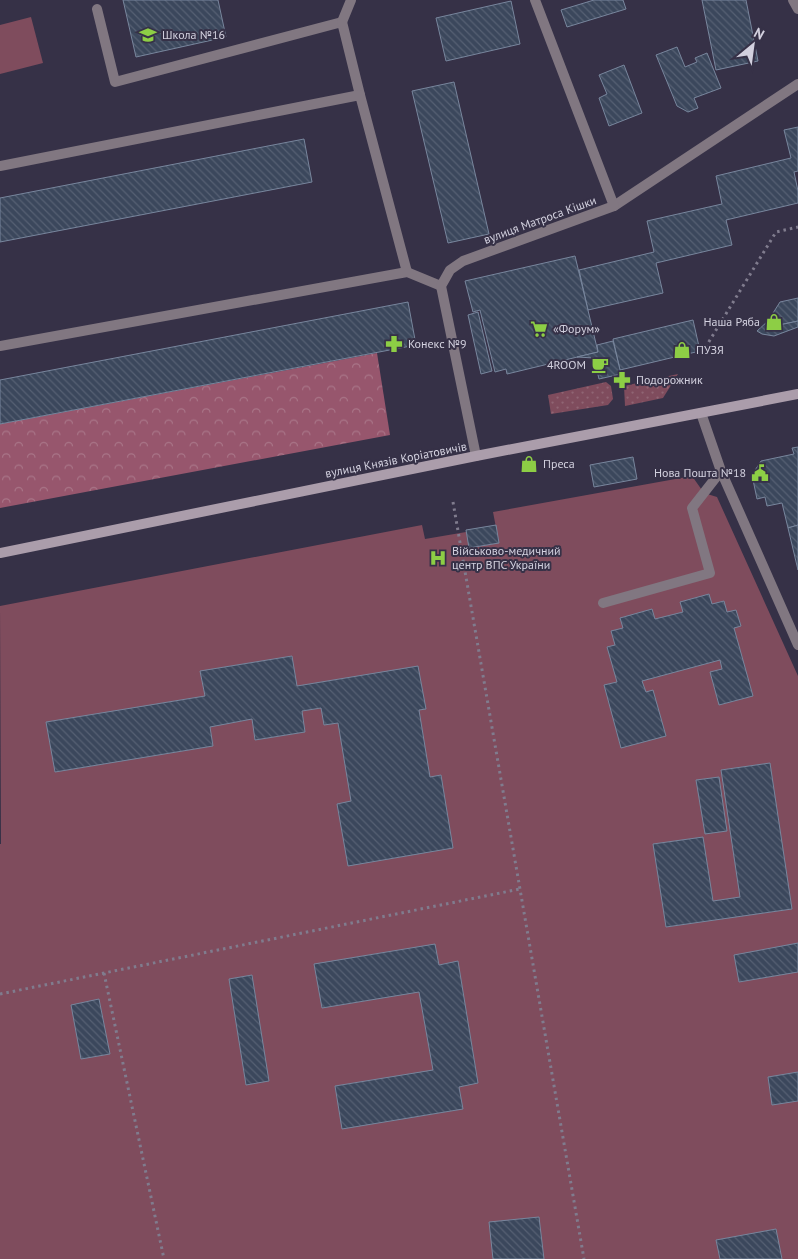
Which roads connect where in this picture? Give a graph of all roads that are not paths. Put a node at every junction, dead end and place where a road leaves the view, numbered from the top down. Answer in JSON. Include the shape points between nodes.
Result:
{"nodes":[{"id":1,"x":351,"y":0,"type":"edge"},
{"id":2,"x":535,"y":0,"type":"edge"},
{"id":3,"x":794,"y":0,"type":"edge"},
{"id":4,"x":97,"y":9,"type":"dead end"},
{"id":5,"x":798,"y":9,"type":"edge"},
{"id":6,"x":342,"y":22,"type":"junction"},
{"id":7,"x":798,"y":84,"type":"edge"},
{"id":8,"x":360,"y":95,"type":"junction"},
{"id":9,"x":0,"y":166,"type":"edge"},
{"id":10,"x":614,"y":206,"type":"junction"},
{"id":11,"x":407,"y":272,"type":"junction"},
{"id":12,"x":441,"y":286,"type":"junction"},
{"id":13,"x":0,"y":346,"type":"edge"},
{"id":14,"x":798,"y":394,"type":"edge"},
{"id":15,"x":701,"y":413,"type":"junction"},
{"id":16,"x":476,"y":456,"type":"junction"},
{"id":17,"x":721,"y":470,"type":"junction"},
{"id":18,"x":0,"y":553,"type":"edge"},
{"id":19,"x":603,"y":604,"type":"dead end"},
{"id":20,"x":798,"y":645,"type":"edge"}],
"edges":[{"from":1,"to":6,"type":"street"},
{"from":2,"to":10,"type":"street","name":"вулиця Матроса Кішки"},
{"from":3,"to":5,"type":"street"},
{"from":4,"to":6,"type":"street","via":[[115,82]]},
{"from":6,"to":8,"type":"street"},
{"from":7,"to":10,"type":"street"},
{"from":8,"to":9,"type":"street"},
{"from":8,"to":11,"type":"street"},
{"from":10,"to":12,"type":"street","name":"вулиця Матроса Кішки","via":[[463,261],[450,270]]},
{"from":11,"to":12,"type":"street"},
{"from":11,"to":13,"type":"street"},
{"from":12,"to":16,"type":"street"},
{"from":14,"to":15,"type":"main road","name":"вулиця Князів Коріатовичів"},
{"from":15,"to":16,"type":"main road","name":"вулиця Князів Коріатовичів"},
{"from":15,"to":17,"type":"street"},
{"from":16,"to":18,"type":"main road","name":"вулиця Князів Коріатовичів"},
{"from":17,"to":19,"type":"street","via":[[692,508],[710,573]]},
{"from":17,"to":20,"type":"street"}]}
